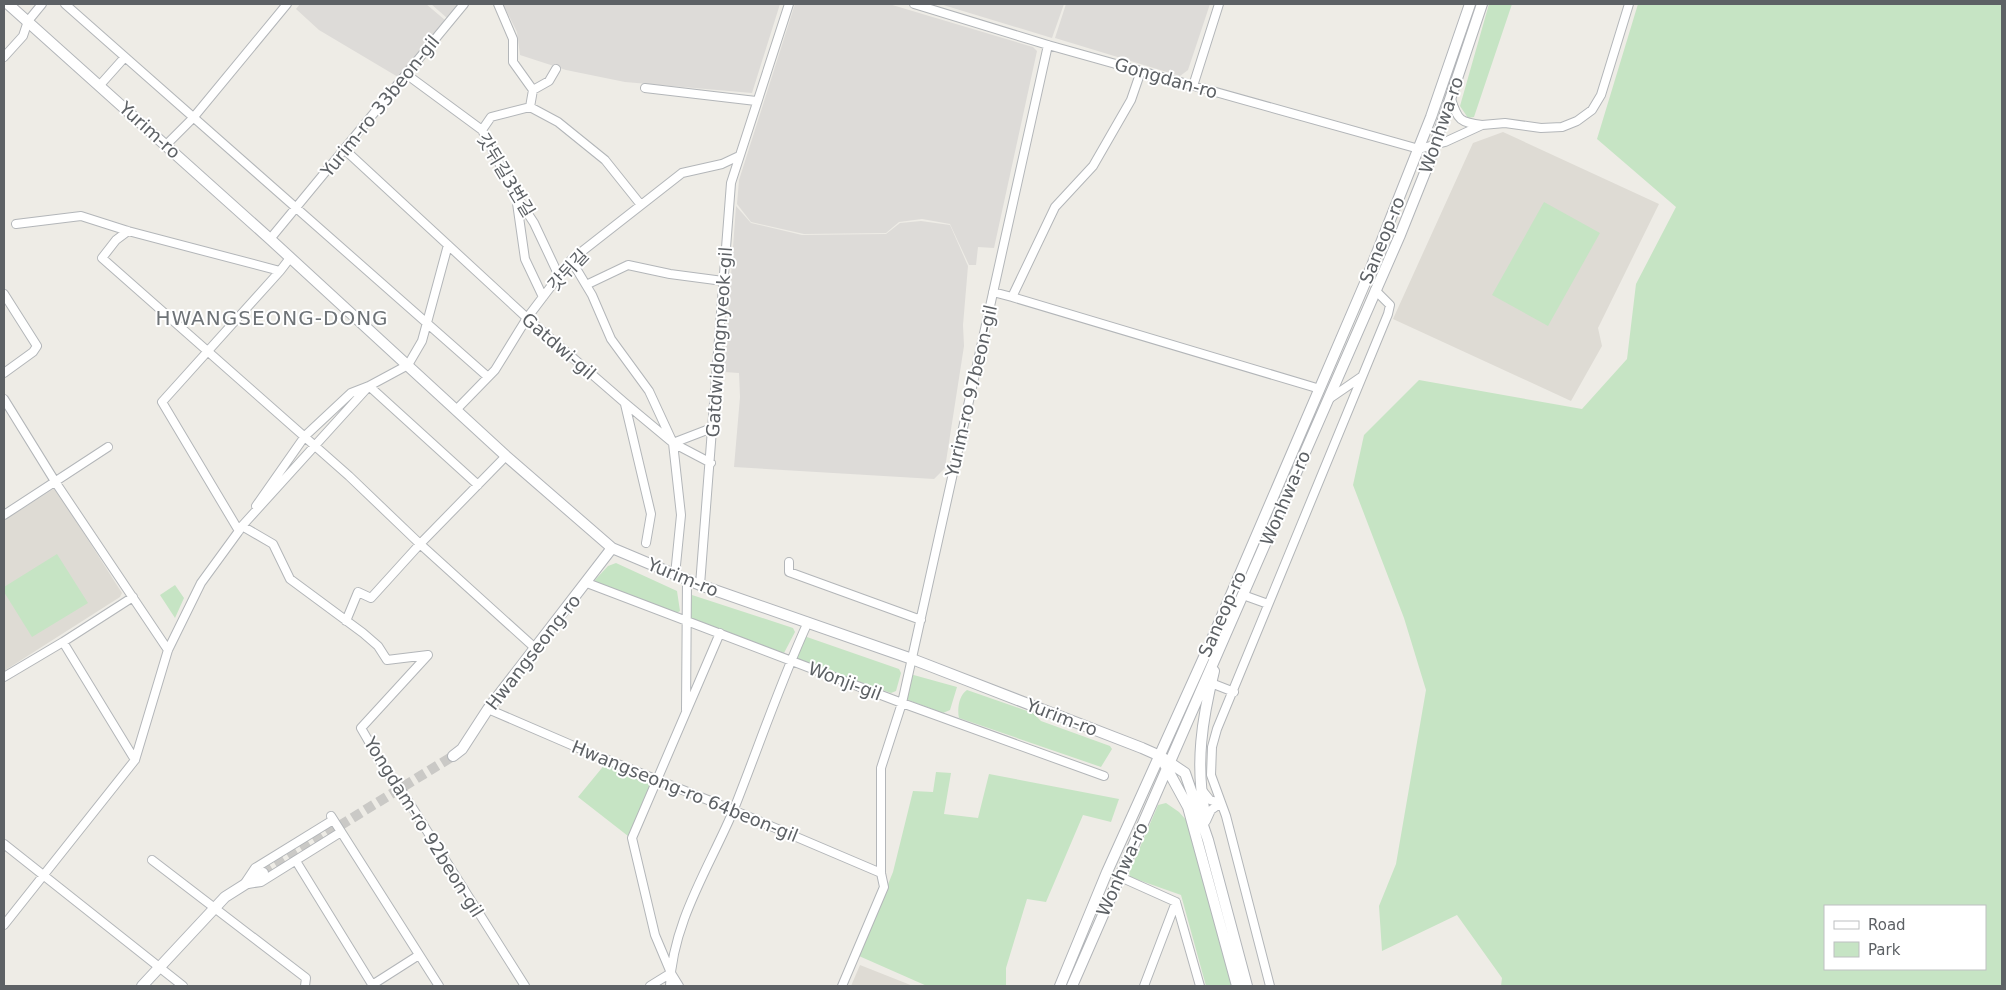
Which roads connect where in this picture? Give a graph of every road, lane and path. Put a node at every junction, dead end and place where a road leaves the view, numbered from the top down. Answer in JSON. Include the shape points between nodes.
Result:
{"nodes":[{"id":1,"x":8,"y":4,"type":"edge"},
{"id":2,"x":42,"y":4,"type":"edge"},
{"id":3,"x":65,"y":4,"type":"edge"},
{"id":4,"x":287,"y":4,"type":"edge"},
{"id":5,"x":464,"y":4,"type":"edge"},
{"id":6,"x":498,"y":4,"type":"edge"},
{"id":7,"x":789,"y":4,"type":"edge"},
{"id":8,"x":916,"y":4,"type":"edge"},
{"id":9,"x":1219,"y":4,"type":"edge"},
{"id":10,"x":1470,"y":4,"type":"edge"},
{"id":11,"x":1482,"y":4,"type":"edge"},
{"id":12,"x":1629,"y":4,"type":"edge"},
{"id":13,"x":18,"y":8,"type":"edge"},
{"id":14,"x":28,"y":21,"type":"junction"},
{"id":15,"x":1048,"y":45,"type":"junction"},
{"id":16,"x":4,"y":57,"type":"edge"},
{"id":17,"x":125,"y":57,"type":"junction"},
{"id":18,"x":556,"y":69,"type":"dead end"},
{"id":19,"x":1141,"y":71,"type":"junction"},
{"id":20,"x":406,"y":74,"type":"junction"},
{"id":21,"x":100,"y":86,"type":"junction"},
{"id":22,"x":1193,"y":86,"type":"junction"},
{"id":23,"x":645,"y":88,"type":"dead end"},
{"id":24,"x":533,"y":90,"type":"junction"},
{"id":25,"x":1451,"y":99,"type":"junction"},
{"id":26,"x":756,"y":102,"type":"junction"},
{"id":27,"x":530,"y":107,"type":"junction"},
{"id":28,"x":193,"y":118,"type":"junction"},
{"id":29,"x":1482,"y":125,"type":"junction"},
{"id":30,"x":482,"y":130,"type":"junction"},
{"id":31,"x":166,"y":145,"type":"junction"},
{"id":32,"x":1435,"y":145,"type":"junction"},
{"id":33,"x":344,"y":149,"type":"junction"},
{"id":34,"x":1419,"y":149,"type":"junction"},
{"id":35,"x":739,"y":156,"type":"junction"},
{"id":36,"x":515,"y":194,"type":"junction"},
{"id":37,"x":641,"y":205,"type":"junction"},
{"id":38,"x":296,"y":207,"type":"junction"},
{"id":39,"x":16,"y":224,"type":"dead end"},
{"id":40,"x":128,"y":232,"type":"junction"},
{"id":41,"x":270,"y":239,"type":"junction"},
{"id":42,"x":448,"y":245,"type":"junction"},
{"id":43,"x":290,"y":258,"type":"junction"},
{"id":44,"x":571,"y":260,"type":"junction"},
{"id":45,"x":280,"y":271,"type":"junction"},
{"id":46,"x":559,"y":276,"type":"junction"},
{"id":47,"x":723,"y":281,"type":"junction"},
{"id":48,"x":586,"y":285,"type":"junction"},
{"id":49,"x":1376,"y":290,"type":"junction"},
{"id":50,"x":993,"y":292,"type":"junction"},
{"id":51,"x":4,"y":294,"type":"edge"},
{"id":52,"x":543,"y":297,"type":"junction"},
{"id":53,"x":1012,"y":297,"type":"junction"},
{"id":54,"x":527,"y":318,"type":"junction"},
{"id":55,"x":426,"y":324,"type":"junction"},
{"id":56,"x":208,"y":350,"type":"junction"},
{"id":57,"x":408,"y":365,"type":"junction"},
{"id":58,"x":4,"y":373,"type":"edge"},
{"id":59,"x":1362,"y":376,"type":"junction"},
{"id":60,"x":488,"y":377,"type":"junction"},
{"id":61,"x":369,"y":386,"type":"junction"},
{"id":62,"x":1320,"y":390,"type":"junction"},
{"id":63,"x":4,"y":399,"type":"edge"},
{"id":64,"x":1328,"y":400,"type":"junction"},
{"id":65,"x":625,"y":403,"type":"junction"},
{"id":66,"x":456,"y":410,"type":"junction"},
{"id":67,"x":712,"y":428,"type":"junction"},
{"id":68,"x":305,"y":436,"type":"junction"},
{"id":69,"x":673,"y":443,"type":"junction"},
{"id":70,"x":108,"y":446,"type":"dead end"},
{"id":71,"x":316,"y":446,"type":"junction"},
{"id":72,"x":506,"y":456,"type":"junction"},
{"id":73,"x":711,"y":463,"type":"junction"},
{"id":74,"x":56,"y":482,"type":"junction"},
{"id":75,"x":478,"y":484,"type":"junction"},
{"id":76,"x":4,"y":515,"type":"edge"},
{"id":77,"x":241,"y":529,"type":"junction"},
{"id":78,"x":646,"y":543,"type":"dead end"},
{"id":79,"x":420,"y":544,"type":"junction"},
{"id":80,"x":612,"y":548,"type":"junction"},
{"id":81,"x":789,"y":562,"type":"dead end"},
{"id":82,"x":675,"y":575,"type":"junction"},
{"id":83,"x":687,"y":580,"type":"junction"},
{"id":84,"x":587,"y":583,"type":"junction"},
{"id":85,"x":700,"y":585,"type":"junction"},
{"id":86,"x":1243,"y":595,"type":"junction"},
{"id":87,"x":133,"y":597,"type":"junction"},
{"id":88,"x":1268,"y":604,"type":"junction"},
{"id":89,"x":920,"y":620,"type":"junction"},
{"id":90,"x":346,"y":621,"type":"junction"},
{"id":91,"x":687,"y":621,"type":"junction"},
{"id":92,"x":808,"y":622,"type":"junction"},
{"id":93,"x":1229,"y":626,"type":"junction"},
{"id":94,"x":720,"y":633,"type":"junction"},
{"id":95,"x":63,"y":642,"type":"junction"},
{"id":96,"x":535,"y":648,"type":"junction"},
{"id":97,"x":168,"y":650,"type":"junction"},
{"id":98,"x":912,"y":659,"type":"junction"},
{"id":99,"x":790,"y":660,"type":"junction"},
{"id":100,"x":4,"y":677,"type":"edge"},
{"id":101,"x":1211,"y":683,"type":"junction"},
{"id":102,"x":1234,"y":692,"type":"junction"},
{"id":103,"x":902,"y":703,"type":"junction"},
{"id":104,"x":488,"y":710,"type":"junction"},
{"id":105,"x":686,"y":715,"type":"junction"},
{"id":106,"x":453,"y":756,"type":"tunnel mouth"},
{"id":107,"x":1160,"y":756,"type":"junction"},
{"id":108,"x":135,"y":760,"type":"junction"},
{"id":109,"x":1168,"y":764,"type":"junction"},
{"id":110,"x":1104,"y":776,"type":"dead end"},
{"id":111,"x":658,"y":781,"type":"junction"},
{"id":112,"x":1200,"y":787,"type":"junction"},
{"id":113,"x":1221,"y":803,"type":"junction"},
{"id":114,"x":733,"y":810,"type":"junction"},
{"id":115,"x":1206,"y":821,"type":"junction"},
{"id":116,"x":341,"y":832,"type":"junction"},
{"id":117,"x":1208,"y":840,"type":"junction"},
{"id":118,"x":4,"y":844,"type":"edge"},
{"id":119,"x":152,"y":860,"type":"dead end"},
{"id":120,"x":296,"y":861,"type":"junction"},
{"id":121,"x":263,"y":873,"type":"tunnel mouth"},
{"id":122,"x":881,"y":874,"type":"junction"},
{"id":123,"x":43,"y":875,"type":"junction"},
{"id":124,"x":1118,"y":876,"type":"junction"},
{"id":125,"x":244,"y":885,"type":"junction"},
{"id":126,"x":1176,"y":902,"type":"junction"},
{"id":127,"x":213,"y":908,"type":"junction"},
{"id":128,"x":4,"y":925,"type":"edge"},
{"id":129,"x":419,"y":955,"type":"junction"},
{"id":130,"x":157,"y":967,"type":"junction"},
{"id":131,"x":671,"y":973,"type":"junction"},
{"id":132,"x":306,"y":982,"type":"edge"},
{"id":133,"x":142,"y":986,"type":"edge"},
{"id":134,"x":184,"y":986,"type":"edge"},
{"id":135,"x":373,"y":986,"type":"edge"},
{"id":136,"x":439,"y":986,"type":"edge"},
{"id":137,"x":525,"y":986,"type":"edge"},
{"id":138,"x":650,"y":986,"type":"edge"},
{"id":139,"x":670,"y":986,"type":"edge"},
{"id":140,"x":680,"y":986,"type":"edge"},
{"id":141,"x":842,"y":986,"type":"edge"},
{"id":142,"x":1060,"y":986,"type":"edge"},
{"id":143,"x":1072,"y":986,"type":"edge"},
{"id":144,"x":1144,"y":986,"type":"edge"},
{"id":145,"x":1200,"y":986,"type":"edge"},
{"id":146,"x":1237,"y":986,"type":"edge"},
{"id":147,"x":1247,"y":986,"type":"edge"},
{"id":148,"x":1270,"y":986,"type":"edge"}],
"edges":[{"from":1,"to":13,"type":"street","name":"Yurim-ro"},
{"from":2,"to":14,"type":"street"},
{"from":3,"to":17,"type":"street"},
{"from":4,"to":28,"type":"street"},
{"from":5,"to":20,"type":"street","name":"Yurim-ro 33beon-gil"},
{"from":6,"to":24,"type":"street","via":[[513,39],[513,62]]},
{"from":7,"to":26,"type":"street","name":"Gatdwidongnyeok-gil"},
{"from":8,"to":15,"type":"street","name":"Gongdan-ro"},
{"from":9,"to":22,"type":"street"},
{"from":10,"to":34,"type":"street","name":"Saneop-ro"},
{"from":11,"to":25,"type":"street","name":"Wonhwa-ro"},
{"from":12,"to":29,"type":"street","via":[[1601,95],[1592,110],[1578,121],[1562,127],[1541,128],[1505,122]]},
{"from":13,"to":14,"type":"street","name":"Yurim-ro"},
{"from":14,"to":16,"type":"street","via":[[23,36]]},
{"from":14,"to":21,"type":"street","name":"Yurim-ro"},
{"from":15,"to":19,"type":"street","name":"Gongdan-ro"},
{"from":15,"to":50,"type":"street"},
{"from":17,"to":21,"type":"street"},
{"from":17,"to":28,"type":"street"},
{"from":18,"to":24,"type":"street","via":[[549,82]]},
{"from":19,"to":22,"type":"street","name":"Gongdan-ro"},
{"from":19,"to":53,"type":"street","name":"Yurim-ro 97beon-gil","via":[[1131,100],[1093,166],[1055,207]]},
{"from":20,"to":30,"type":"street","name":"갓뒤길3번길"},
{"from":20,"to":33,"type":"street","name":"Yurim-ro 33beon-gil"},
{"from":21,"to":31,"type":"street","name":"Yurim-ro"},
{"from":22,"to":34,"type":"street","name":"Gongdan-ro"},
{"from":23,"to":26,"type":"street"},
{"from":24,"to":27,"type":"street"},
{"from":25,"to":29,"type":"street","via":[[1456,115],[1463,123]]},
{"from":25,"to":32,"type":"street","name":"Wonhwa-ro"},
{"from":26,"to":35,"type":"street","name":"Gatdwidongnyeok-gil"},
{"from":27,"to":30,"type":"street","via":[[491,116]]},
{"from":27,"to":37,"type":"street","via":[[558,122],[606,160]]},
{"from":28,"to":31,"type":"street"},
{"from":28,"to":38,"type":"street"},
{"from":29,"to":32,"type":"street"},
{"from":30,"to":36,"type":"street","name":"갓뒤길3번길"},
{"from":31,"to":41,"type":"street","name":"Yurim-ro"},
{"from":32,"to":34,"type":"street"},
{"from":32,"to":49,"type":"street","name":"Wonhwa-ro"},
{"from":33,"to":38,"type":"street","name":"Yurim-ro 33beon-gil"},
{"from":33,"to":42,"type":"street","name":"Gatdwi-gil"},
{"from":34,"to":62,"type":"street","name":"Saneop-ro"},
{"from":35,"to":37,"type":"street","name":"갓뒤길","via":[[722,164],[682,172]]},
{"from":35,"to":47,"type":"street","name":"Gatdwidongnyeok-gil","via":[[731,183]]},
{"from":36,"to":46,"type":"street","name":"갓뒤길3번길","via":[[534,223]]},
{"from":36,"to":52,"type":"street","name":"Gatdwi-gil","via":[[525,259]]},
{"from":37,"to":44,"type":"street","name":"갓뒤길"},
{"from":38,"to":41,"type":"street","name":"Yurim-ro 33beon-gil"},
{"from":38,"to":55,"type":"street"},
{"from":39,"to":40,"type":"street","via":[[81,216]]},
{"from":40,"to":45,"type":"street"},
{"from":40,"to":56,"type":"street","via":[[116,240],[102,258]]},
{"from":41,"to":43,"type":"street","name":"Yurim-ro"},
{"from":42,"to":54,"type":"street","name":"Gatdwi-gil"},
{"from":42,"to":55,"type":"street"},
{"from":43,"to":45,"type":"street"},
{"from":43,"to":57,"type":"street","name":"Yurim-ro"},
{"from":44,"to":46,"type":"street","name":"갓뒤길"},
{"from":44,"to":48,"type":"street"},
{"from":45,"to":56,"type":"street"},
{"from":46,"to":52,"type":"street","name":"갓뒤길"},
{"from":47,"to":48,"type":"street","via":[[628,265]]},
{"from":47,"to":67,"type":"street","name":"Gatdwidongnyeok-gil"},
{"from":48,"to":69,"type":"street","via":[[611,339],[650,391]]},
{"from":49,"to":59,"type":"street","via":[[1390,305]]},
{"from":49,"to":64,"type":"street","name":"Wonhwa-ro"},
{"from":50,"to":53,"type":"street","name":"Yurim-ro 97beon-gil"},
{"from":50,"to":89,"type":"street","name":"Yurim-ro 97beon-gil"},
{"from":51,"to":58,"type":"street","via":[[37,346]]},
{"from":52,"to":54,"type":"street","name":"갓뒤길"},
{"from":53,"to":62,"type":"street"},
{"from":54,"to":60,"type":"street","name":"갓뒤길"},
{"from":54,"to":65,"type":"street","name":"Gatdwi-gil"},
{"from":55,"to":57,"type":"street","via":[[422,341]]},
{"from":55,"to":60,"type":"street"},
{"from":56,"to":68,"type":"street"},
{"from":56,"to":77,"type":"street","name":"Yongdam-ro 92beon-gil","via":[[162,402]]},
{"from":57,"to":61,"type":"street"},
{"from":57,"to":66,"type":"street","name":"Yurim-ro"},
{"from":59,"to":64,"type":"street"},
{"from":59,"to":88,"type":"street"},
{"from":60,"to":66,"type":"street","name":"갓뒤길"},
{"from":61,"to":68,"type":"street","via":[[351,392]]},
{"from":61,"to":71,"type":"street"},
{"from":61,"to":75,"type":"street"},
{"from":62,"to":107,"type":"street","name":"Saneop-ro"},
{"from":63,"to":74,"type":"street"},
{"from":64,"to":86,"type":"street","name":"Wonhwa-ro"},
{"from":65,"to":69,"type":"street","name":"Gatdwi-gil"},
{"from":65,"to":78,"type":"street","via":[[651,514]]},
{"from":66,"to":72,"type":"street","name":"Yurim-ro"},
{"from":67,"to":69,"type":"street"},
{"from":67,"to":73,"type":"street","name":"Gatdwidongnyeok-gil"},
{"from":68,"to":71,"type":"street"},
{"from":68,"to":77,"type":"street"},
{"from":69,"to":73,"type":"street","name":"Gatdwi-gil"},
{"from":69,"to":82,"type":"street","via":[[681,515]]},
{"from":70,"to":74,"type":"street"},
{"from":71,"to":77,"type":"street"},
{"from":71,"to":79,"type":"street"},
{"from":72,"to":75,"type":"street"},
{"from":72,"to":80,"type":"street","name":"Yurim-ro"},
{"from":73,"to":85,"type":"street","name":"Gatdwidongnyeok-gil"},
{"from":74,"to":76,"type":"street"},
{"from":74,"to":87,"type":"street"},
{"from":75,"to":79,"type":"street"},
{"from":77,"to":90,"type":"street","name":"Yongdam-ro 92beon-gil","via":[[273,544],[290,580]]},
{"from":77,"to":97,"type":"street","via":[[201,583]]},
{"from":79,"to":90,"type":"street","via":[[372,598],[358,592]]},
{"from":79,"to":96,"type":"street"},
{"from":80,"to":82,"type":"street","name":"Yurim-ro"},
{"from":80,"to":84,"type":"street","name":"Hwangseong-ro"},
{"from":81,"to":89,"type":"street","via":[[789,572]]},
{"from":82,"to":83,"type":"street","name":"Yurim-ro"},
{"from":83,"to":85,"type":"street","name":"Yurim-ro"},
{"from":83,"to":91,"type":"street"},
{"from":84,"to":91,"type":"street","name":"Wonji-gil"},
{"from":84,"to":96,"type":"street","name":"Hwangseong-ro"},
{"from":85,"to":92,"type":"street","name":"Yurim-ro"},
{"from":86,"to":88,"type":"street"},
{"from":86,"to":93,"type":"street","name":"Wonhwa-ro"},
{"from":87,"to":95,"type":"street"},
{"from":87,"to":97,"type":"street"},
{"from":88,"to":102,"type":"street"},
{"from":89,"to":98,"type":"street","name":"Yurim-ro 97beon-gil"},
{"from":90,"to":137,"type":"street","name":"Yongdam-ro 92beon-gil","via":[[378,646],[387,660],[428,655],[361,728]]},
{"from":91,"to":94,"type":"street","name":"Wonji-gil"},
{"from":91,"to":105,"type":"street"},
{"from":92,"to":98,"type":"street","name":"Yurim-ro"},
{"from":92,"to":99,"type":"street"},
{"from":93,"to":101,"type":"street"},
{"from":93,"to":109,"type":"street","name":"Wonhwa-ro"},
{"from":94,"to":99,"type":"street","name":"Wonji-gil"},
{"from":94,"to":105,"type":"street"},
{"from":95,"to":100,"type":"street"},
{"from":95,"to":108,"type":"street"},
{"from":96,"to":104,"type":"street","name":"Hwangseong-ro"},
{"from":97,"to":108,"type":"street"},
{"from":98,"to":103,"type":"street","name":"Yurim-ro 97beon-gil"},
{"from":98,"to":107,"type":"street","name":"Yurim-ro"},
{"from":99,"to":103,"type":"street","name":"Wonji-gil"},
{"from":99,"to":114,"type":"street"},
{"from":101,"to":102,"type":"street"},
{"from":101,"to":112,"type":"street","via":[[1201,734]]},
{"from":102,"to":113,"type":"street","via":[[1212,747],[1211,774]]},
{"from":103,"to":110,"type":"street","name":"Wonji-gil"},
{"from":103,"to":122,"type":"street","name":"Yurim-ro 97beon-gil","via":[[881,768]]},
{"from":104,"to":106,"type":"street","name":"Hwangseong-ro","via":[[462,749]]},
{"from":104,"to":111,"type":"street","name":"Hwangseong-ro 64beon-gil"},
{"from":105,"to":111,"type":"street"},
{"from":107,"to":109,"type":"street"},
{"from":107,"to":142,"type":"street","name":"Wonhwa-ro"},
{"from":108,"to":123,"type":"street"},
{"from":109,"to":117,"type":"street","via":[[1185,773]]},
{"from":109,"to":124,"type":"street","name":"Wonhwa-ro"},
{"from":109,"to":146,"type":"street","via":[[1188,807]]},
{"from":111,"to":114,"type":"street","name":"Hwangseong-ro 64beon-gil"},
{"from":111,"to":131,"type":"street","via":[[632,838],[655,935]]},
{"from":112,"to":113,"type":"street","via":[[1210,800]]},
{"from":112,"to":115,"type":"street"},
{"from":113,"to":115,"type":"street","via":[[1211,810]]},
{"from":113,"to":148,"type":"street"},
{"from":114,"to":122,"type":"street","name":"Hwangseong-ro 64beon-gil"},
{"from":114,"to":131,"type":"street","via":[[683,921]]},
{"from":115,"to":117,"type":"street"},
{"from":116,"to":120,"type":"street"},
{"from":116,"to":125,"type":"street","via":[[332,818],[255,868]]},
{"from":116,"to":129,"type":"street"},
{"from":117,"to":147,"type":"street"},
{"from":118,"to":123,"type":"street"},
{"from":119,"to":127,"type":"street"},
{"from":120,"to":125,"type":"street","via":[[261,882]]},
{"from":120,"to":135,"type":"street"},
{"from":121,"to":125,"type":"street"},
{"from":122,"to":141,"type":"street","name":"Yurim-ro 97beon-gil","via":[[884,887]]},
{"from":123,"to":128,"type":"street"},
{"from":123,"to":130,"type":"street"},
{"from":124,"to":126,"type":"street"},
{"from":124,"to":143,"type":"street","name":"Wonhwa-ro"},
{"from":125,"to":127,"type":"street"},
{"from":126,"to":144,"type":"street"},
{"from":126,"to":145,"type":"street"},
{"from":127,"to":130,"type":"street"},
{"from":127,"to":132,"type":"street"},
{"from":129,"to":135,"type":"street"},
{"from":129,"to":136,"type":"street"},
{"from":130,"to":133,"type":"street"},
{"from":130,"to":134,"type":"street"},
{"from":131,"to":138,"type":"street"},
{"from":131,"to":139,"type":"street"},
{"from":131,"to":140,"type":"street"}]}
